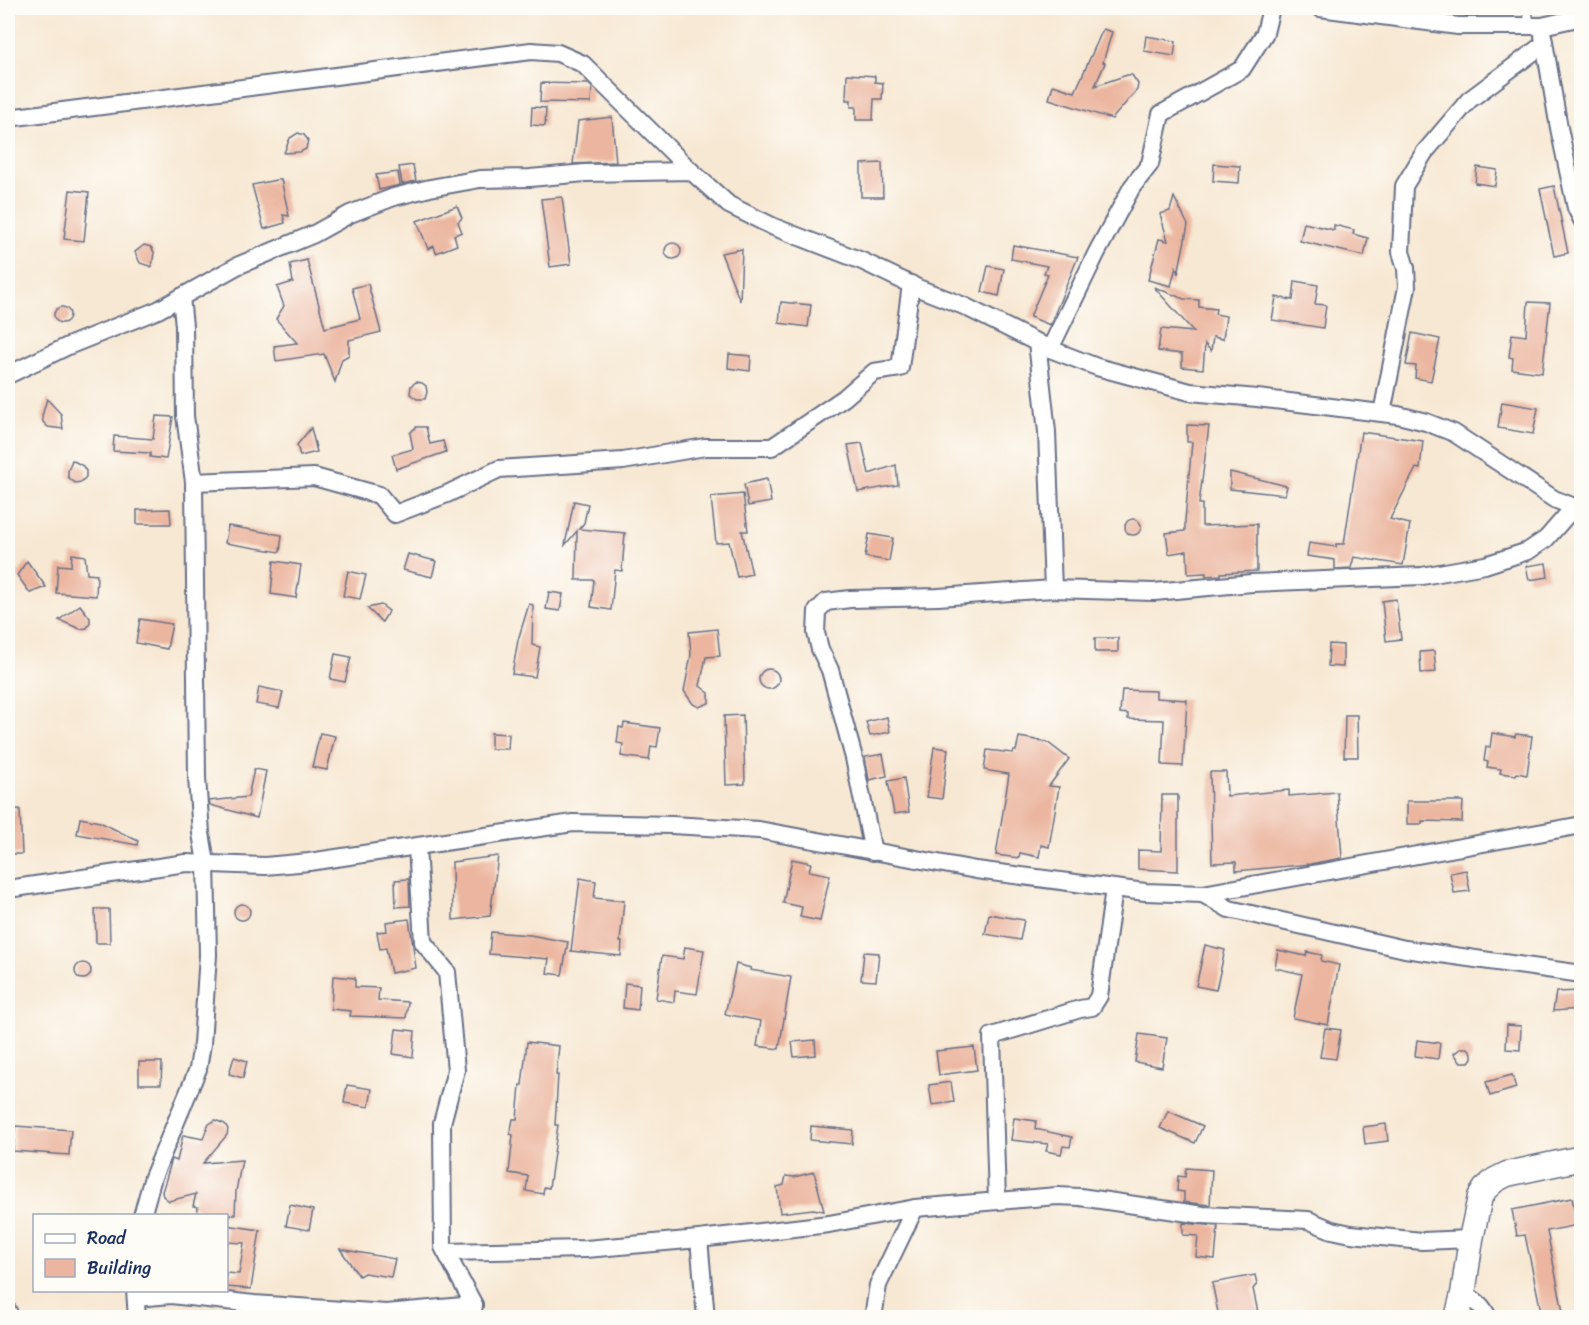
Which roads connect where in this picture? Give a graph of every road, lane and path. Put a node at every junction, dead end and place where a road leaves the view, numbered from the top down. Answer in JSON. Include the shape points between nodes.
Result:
{"nodes":[{"id":1,"x":1271,"y":8,"type":"edge"},
{"id":2,"x":1320,"y":8,"type":"edge"},
{"id":3,"x":1527,"y":8,"type":"edge"},
{"id":4,"x":1581,"y":17,"type":"edge"},
{"id":5,"x":1536,"y":26,"type":"junction"},
{"id":6,"x":1544,"y":44,"type":"junction"},
{"id":7,"x":8,"y":118,"type":"edge"},
{"id":8,"x":692,"y":171,"type":"junction"},
{"id":9,"x":1581,"y":220,"type":"edge"},
{"id":10,"x":911,"y":284,"type":"junction"},
{"id":11,"x":181,"y":297,"type":"junction"},
{"id":12,"x":1044,"y":345,"type":"junction"},
{"id":13,"x":8,"y":375,"type":"edge"},
{"id":14,"x":1382,"y":413,"type":"junction"},
{"id":15,"x":194,"y":482,"type":"junction"},
{"id":16,"x":1578,"y":509,"type":"edge"},
{"id":17,"x":1053,"y":589,"type":"junction"},
{"id":18,"x":1581,"y":825,"type":"edge"},
{"id":19,"x":417,"y":847,"type":"junction"},
{"id":20,"x":873,"y":852,"type":"junction"},
{"id":21,"x":206,"y":863,"type":"junction"},
{"id":22,"x":8,"y":889,"type":"edge"},
{"id":23,"x":1114,"y":889,"type":"junction"},
{"id":24,"x":1203,"y":894,"type":"junction"},
{"id":25,"x":1581,"y":974,"type":"edge"},
{"id":26,"x":1581,"y":1158,"type":"edge"},
{"id":27,"x":997,"y":1201,"type":"junction"},
{"id":28,"x":915,"y":1208,"type":"junction"},
{"id":29,"x":142,"y":1214,"type":"edge"},
{"id":30,"x":699,"y":1239,"type":"junction"},
{"id":31,"x":1470,"y":1239,"type":"junction"},
{"id":32,"x":446,"y":1252,"type":"junction"},
{"id":33,"x":135,"y":1294,"type":"edge"},
{"id":34,"x":1463,"y":1294,"type":"junction"},
{"id":35,"x":8,"y":1311,"type":"edge"},
{"id":36,"x":472,"y":1311,"type":"edge"},
{"id":37,"x":10,"y":1317,"type":"edge"},
{"id":38,"x":137,"y":1317,"type":"edge"},
{"id":39,"x":706,"y":1317,"type":"edge"},
{"id":40,"x":873,"y":1317,"type":"edge"},
{"id":41,"x":1457,"y":1317,"type":"edge"},
{"id":42,"x":1488,"y":1317,"type":"edge"}],
"edges":[{"from":1,"to":12,"type":"street","via":[[1265,33],[1242,69],[1161,114],[1150,164],[1132,187]]},
{"from":2,"to":5,"type":"street","via":[[1458,26]]},
{"from":3,"to":5,"type":"lane"},
{"from":4,"to":5,"type":"street"},
{"from":5,"to":6,"type":"street"},
{"from":6,"to":9,"type":"street"},
{"from":6,"to":14,"type":"street","via":[[1469,100],[1424,153],[1404,186],[1401,252],[1407,287]]},
{"from":7,"to":8,"type":"street","via":[[531,51],[558,53],[583,64]]},
{"from":8,"to":10,"type":"street","via":[[729,205]]},
{"from":8,"to":11,"type":"street","via":[[480,180],[394,196],[237,267]]},
{"from":10,"to":12,"type":"street"},
{"from":10,"to":15,"type":"street","via":[[900,368],[874,372],[844,398],[772,447],[705,447],[623,460],[499,469],[395,514],[379,495],[314,477]]},
{"from":11,"to":13,"type":"street"},
{"from":11,"to":15,"type":"street","via":[[184,416]]},
{"from":12,"to":14,"type":"street","via":[[1096,367],[1190,392]]},
{"from":12,"to":17,"type":"street"},
{"from":14,"to":16,"type":"street","via":[[1415,418],[1454,433],[1554,499]]},
{"from":15,"to":21,"type":"street","via":[[197,778]]},
{"from":16,"to":17,"type":"street","via":[[1528,551],[1456,571],[1154,592]]},
{"from":17,"to":20,"type":"street","via":[[836,600],[826,602],[817,611],[816,633],[854,758]]},
{"from":18,"to":24,"type":"street"},
{"from":19,"to":20,"type":"street","via":[[573,823],[759,830]]},
{"from":19,"to":21,"type":"street","via":[[265,866]]},
{"from":19,"to":32,"type":"street","via":[[423,942],[447,972],[456,1070],[442,1123]]},
{"from":20,"to":23,"type":"street"},
{"from":21,"to":22,"type":"street"},
{"from":21,"to":29,"type":"street","via":[[208,955],[200,1061],[153,1177]]},
{"from":23,"to":24,"type":"street"},
{"from":23,"to":27,"type":"street","via":[[1099,996],[1092,1007],[992,1036]]},
{"from":24,"to":25,"type":"street","via":[[1229,909],[1405,949]]},
{"from":26,"to":31,"type":"street","via":[[1495,1180],[1480,1197]]},
{"from":27,"to":28,"type":"street"},
{"from":27,"to":31,"type":"street","via":[[1080,1197],[1203,1215],[1308,1220],[1351,1234],[1422,1241]]},
{"from":28,"to":30,"type":"street","via":[[829,1224]]},
{"from":28,"to":40,"type":"street","via":[[876,1290]]},
{"from":30,"to":32,"type":"street","via":[[586,1250]]},
{"from":30,"to":39,"type":"street"},
{"from":31,"to":34,"type":"street"},
{"from":32,"to":36,"type":"street"},
{"from":33,"to":36,"type":"street","via":[[386,1313]]},
{"from":33,"to":38,"type":"street"},
{"from":34,"to":41,"type":"street"},
{"from":34,"to":42,"type":"street","via":[[1476,1300]]},
{"from":35,"to":37,"type":"street"}]}
